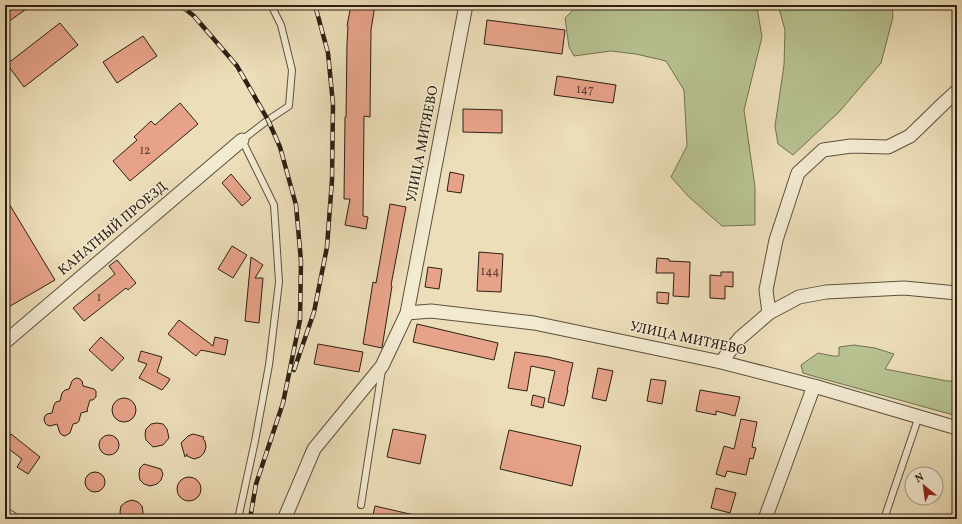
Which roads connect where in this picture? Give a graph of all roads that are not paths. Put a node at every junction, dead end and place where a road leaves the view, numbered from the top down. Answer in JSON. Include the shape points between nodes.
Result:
{"nodes":[{"id":1,"x":271,"y":5,"type":"edge"},
{"id":2,"x":466,"y":5,"type":"edge"},
{"id":3,"x":957,"y":91,"type":"edge"},
{"id":4,"x":242,"y":140,"type":"junction"},
{"id":5,"x":957,"y":293,"type":"edge"},
{"id":6,"x":407,"y":313,"type":"junction"},
{"id":7,"x":769,"y":313,"type":"junction"},
{"id":8,"x":5,"y":342,"type":"edge"},
{"id":9,"x":721,"y":362,"type":"junction"},
{"id":10,"x":382,"y":366,"type":"junction"},
{"id":11,"x":814,"y":386,"type":"junction"},
{"id":12,"x":919,"y":416,"type":"junction"},
{"id":13,"x":957,"y":428,"type":"edge"},
{"id":14,"x":361,"y":505,"type":"dead end"},
{"id":15,"x":5,"y":515,"type":"edge"},
{"id":16,"x":12,"y":519,"type":"edge"},
{"id":17,"x":238,"y":519,"type":"edge"},
{"id":18,"x":285,"y":519,"type":"edge"},
{"id":19,"x":765,"y":519,"type":"edge"},
{"id":20,"x":884,"y":519,"type":"edge"}],
"edges":[{"from":1,"to":4,"type":"lane","via":[[281,25],[292,70],[289,106]]},
{"from":2,"to":6,"type":"street","name":"УЛИЦА МИТЯЕВО"},
{"from":3,"to":7,"type":"street","via":[[910,136],[888,147],[852,146],[823,150],[798,173],[776,240],[770,268],[766,290]]},
{"from":4,"to":8,"type":"street","name":"КАНАТНЫЙ ПРОЕЗД"},
{"from":4,"to":17,"type":"lane","via":[[274,205],[279,282],[269,365]]},
{"from":5,"to":7,"type":"street","via":[[904,288],[826,292],[799,297]]},
{"from":6,"to":9,"type":"street","name":"УЛИЦА МИТЯЕВО","via":[[431,311],[534,323]]},
{"from":6,"to":10,"type":"street","name":"УЛИЦА МИТЯЕВО"},
{"from":7,"to":9,"type":"street","via":[[740,338]]},
{"from":9,"to":11,"type":"street","name":"УЛИЦА МИТЯЕВО"},
{"from":10,"to":14,"type":"lane"},
{"from":10,"to":18,"type":"street","name":"УЛИЦА МИТЯЕВО","via":[[314,449]]},
{"from":11,"to":12,"type":"street","name":"УЛИЦА МИТЯЕВО"},
{"from":11,"to":19,"type":"street"},
{"from":12,"to":13,"type":"street","name":"УЛИЦА МИТЯЕВО"},
{"from":12,"to":20,"type":"lane"},
{"from":15,"to":16,"type":"street"}]}
